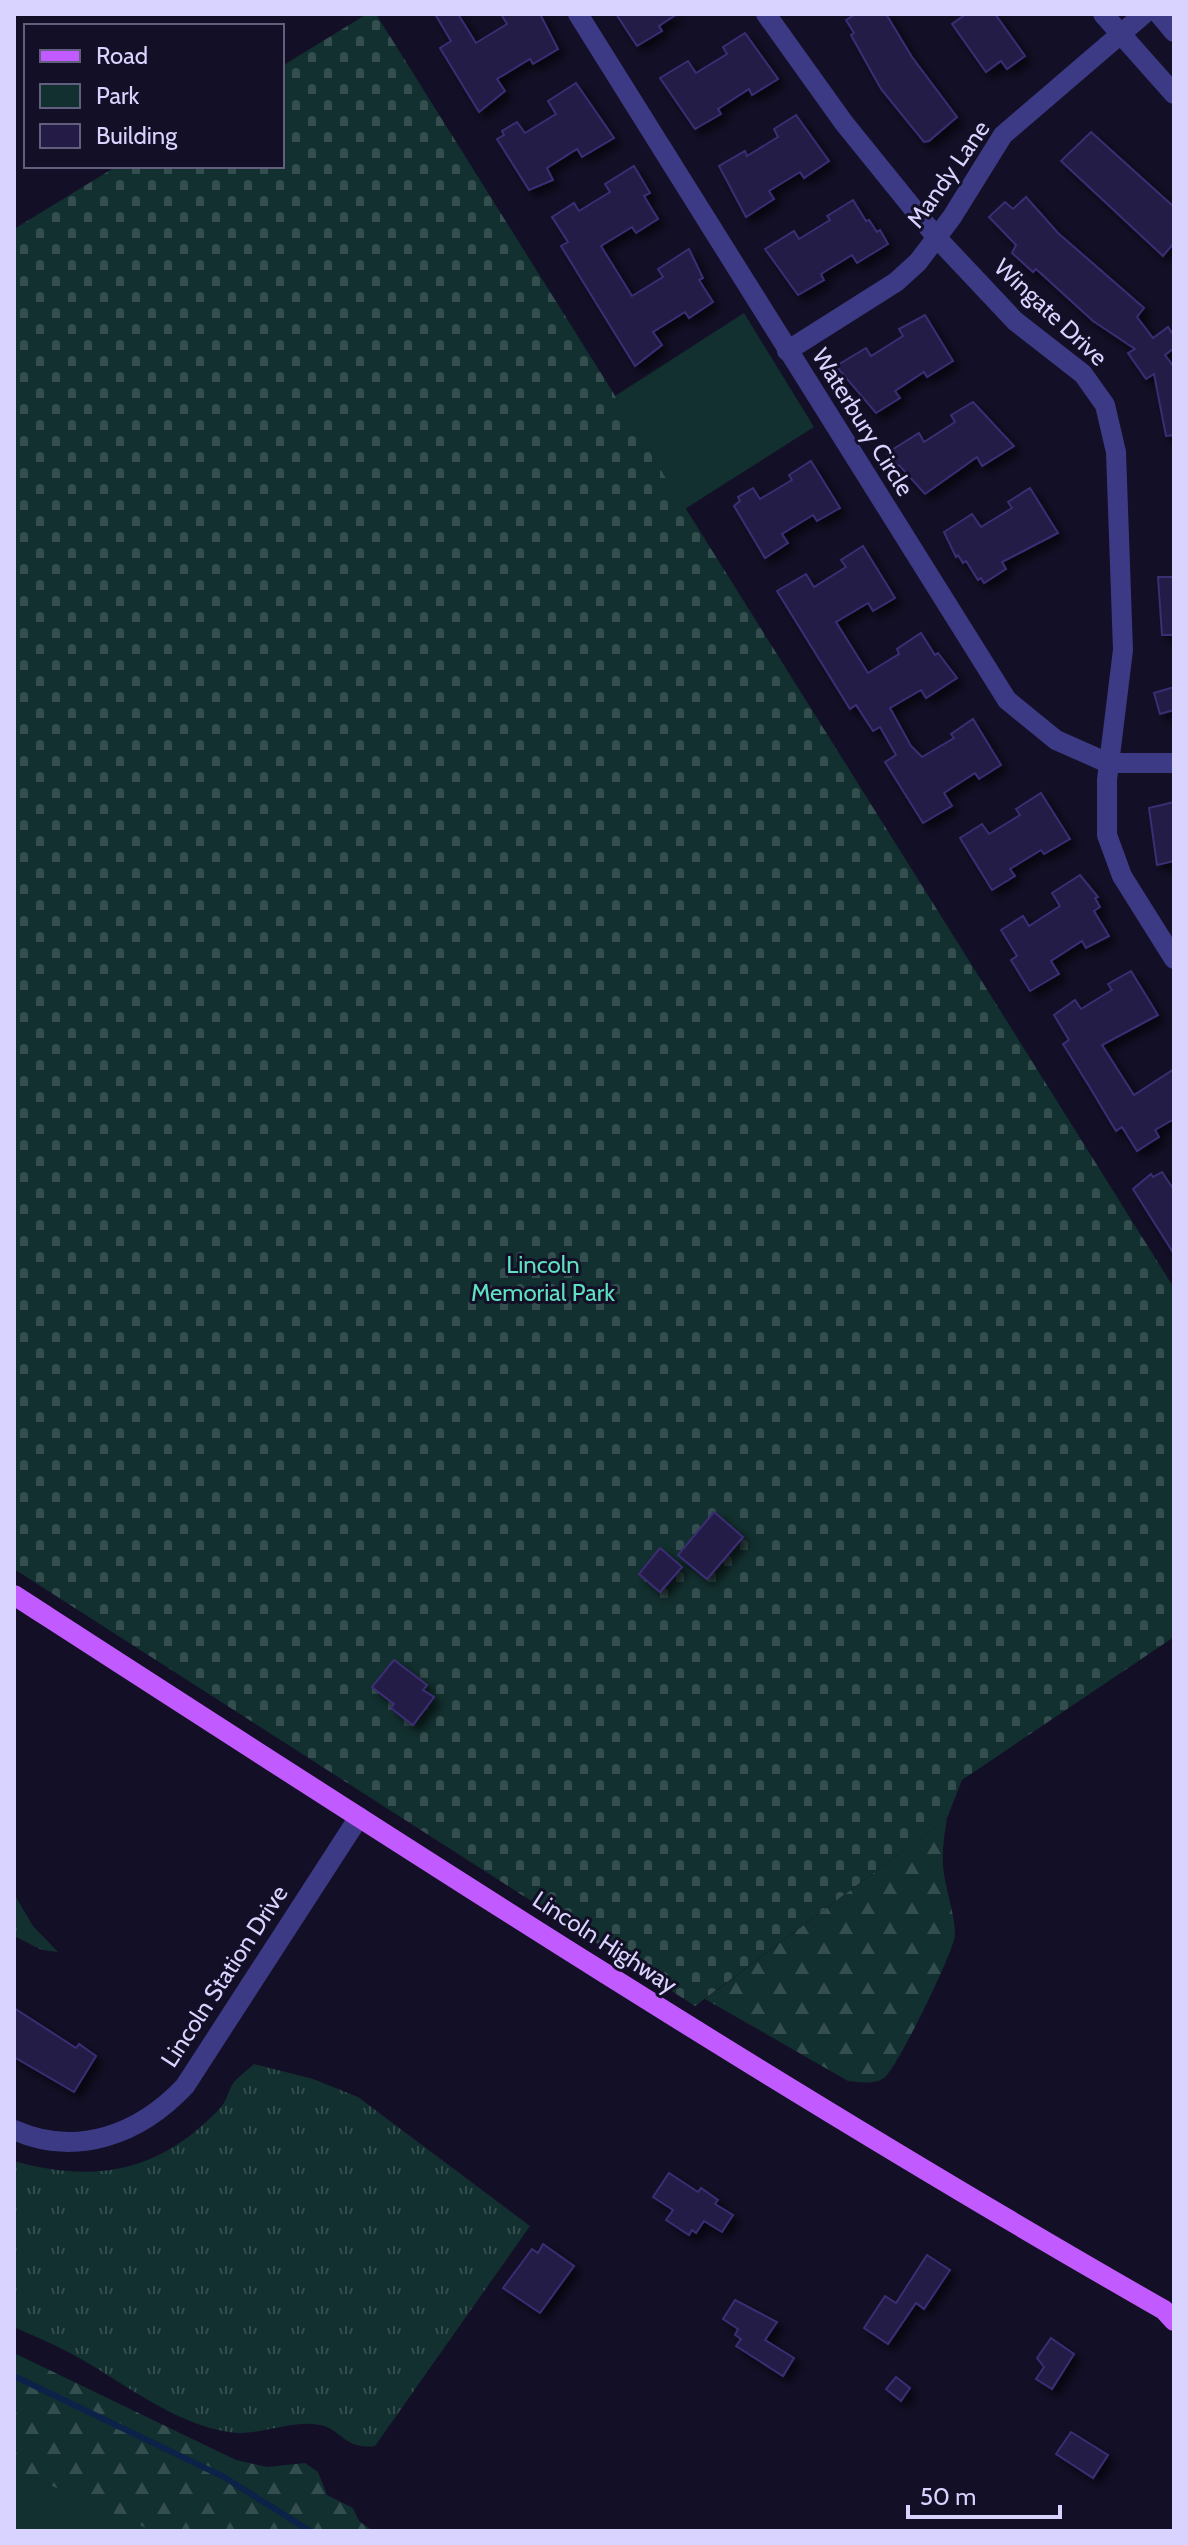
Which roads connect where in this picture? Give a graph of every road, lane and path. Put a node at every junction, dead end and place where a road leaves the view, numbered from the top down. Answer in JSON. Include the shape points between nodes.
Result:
{"nodes":[{"id":1,"x":578,"y":14,"type":"edge"},
{"id":2,"x":766,"y":14,"type":"edge"},
{"id":3,"x":1103,"y":14,"type":"edge"},
{"id":4,"x":1144,"y":14,"type":"edge"},
{"id":5,"x":1159,"y":14,"type":"edge"},
{"id":6,"x":1174,"y":32,"type":"edge"},
{"id":7,"x":1119,"y":34,"type":"junction"},
{"id":8,"x":1174,"y":94,"type":"edge"},
{"id":9,"x":937,"y":238,"type":"junction"},
{"id":10,"x":787,"y":351,"type":"junction"},
{"id":11,"x":1108,"y":763,"type":"junction"},
{"id":12,"x":1174,"y":763,"type":"edge"},
{"id":13,"x":1174,"y":959,"type":"edge"},
{"id":14,"x":14,"y":1595,"type":"edge"},
{"id":15,"x":359,"y":1817,"type":"junction"},
{"id":16,"x":14,"y":2130,"type":"edge"},
{"id":17,"x":1171,"y":2313,"type":"edge"}],
"edges":[{"from":1,"to":10,"type":"street","name":"Waterbury Circle"},
{"from":2,"to":9,"type":"street","name":"Wingate Drive","via":[[844,123]]},
{"from":3,"to":7,"type":"street"},
{"from":4,"to":7,"type":"street","name":"Mandy Lane"},
{"from":5,"to":6,"type":"street"},
{"from":7,"to":8,"type":"street"},
{"from":7,"to":9,"type":"street","name":"Mandy Lane","via":[[1003,135]]},
{"from":9,"to":10,"type":"street","name":"Mandy Lane","via":[[896,282]]},
{"from":9,"to":11,"type":"street","name":"Wingate Drive","via":[[1015,321],[1083,374],[1105,405],[1116,452],[1123,650]]},
{"from":10,"to":11,"type":"street","name":"Waterbury Circle","via":[[1007,700],[1056,740]]},
{"from":11,"to":12,"type":"street","name":"Waterbury Circle"},
{"from":11,"to":13,"type":"street","name":"Wingate Drive","via":[[1105,810],[1113,856]]},
{"from":14,"to":15,"type":"main road","name":"Lincoln Highway"},
{"from":15,"to":16,"type":"street","name":"Lincoln Station Drive","via":[[185,2086],[154,2115],[119,2135],[78,2140],[37,2140]]},
{"from":15,"to":17,"type":"main road","name":"Lincoln Highway","via":[[826,2112]]}]}
